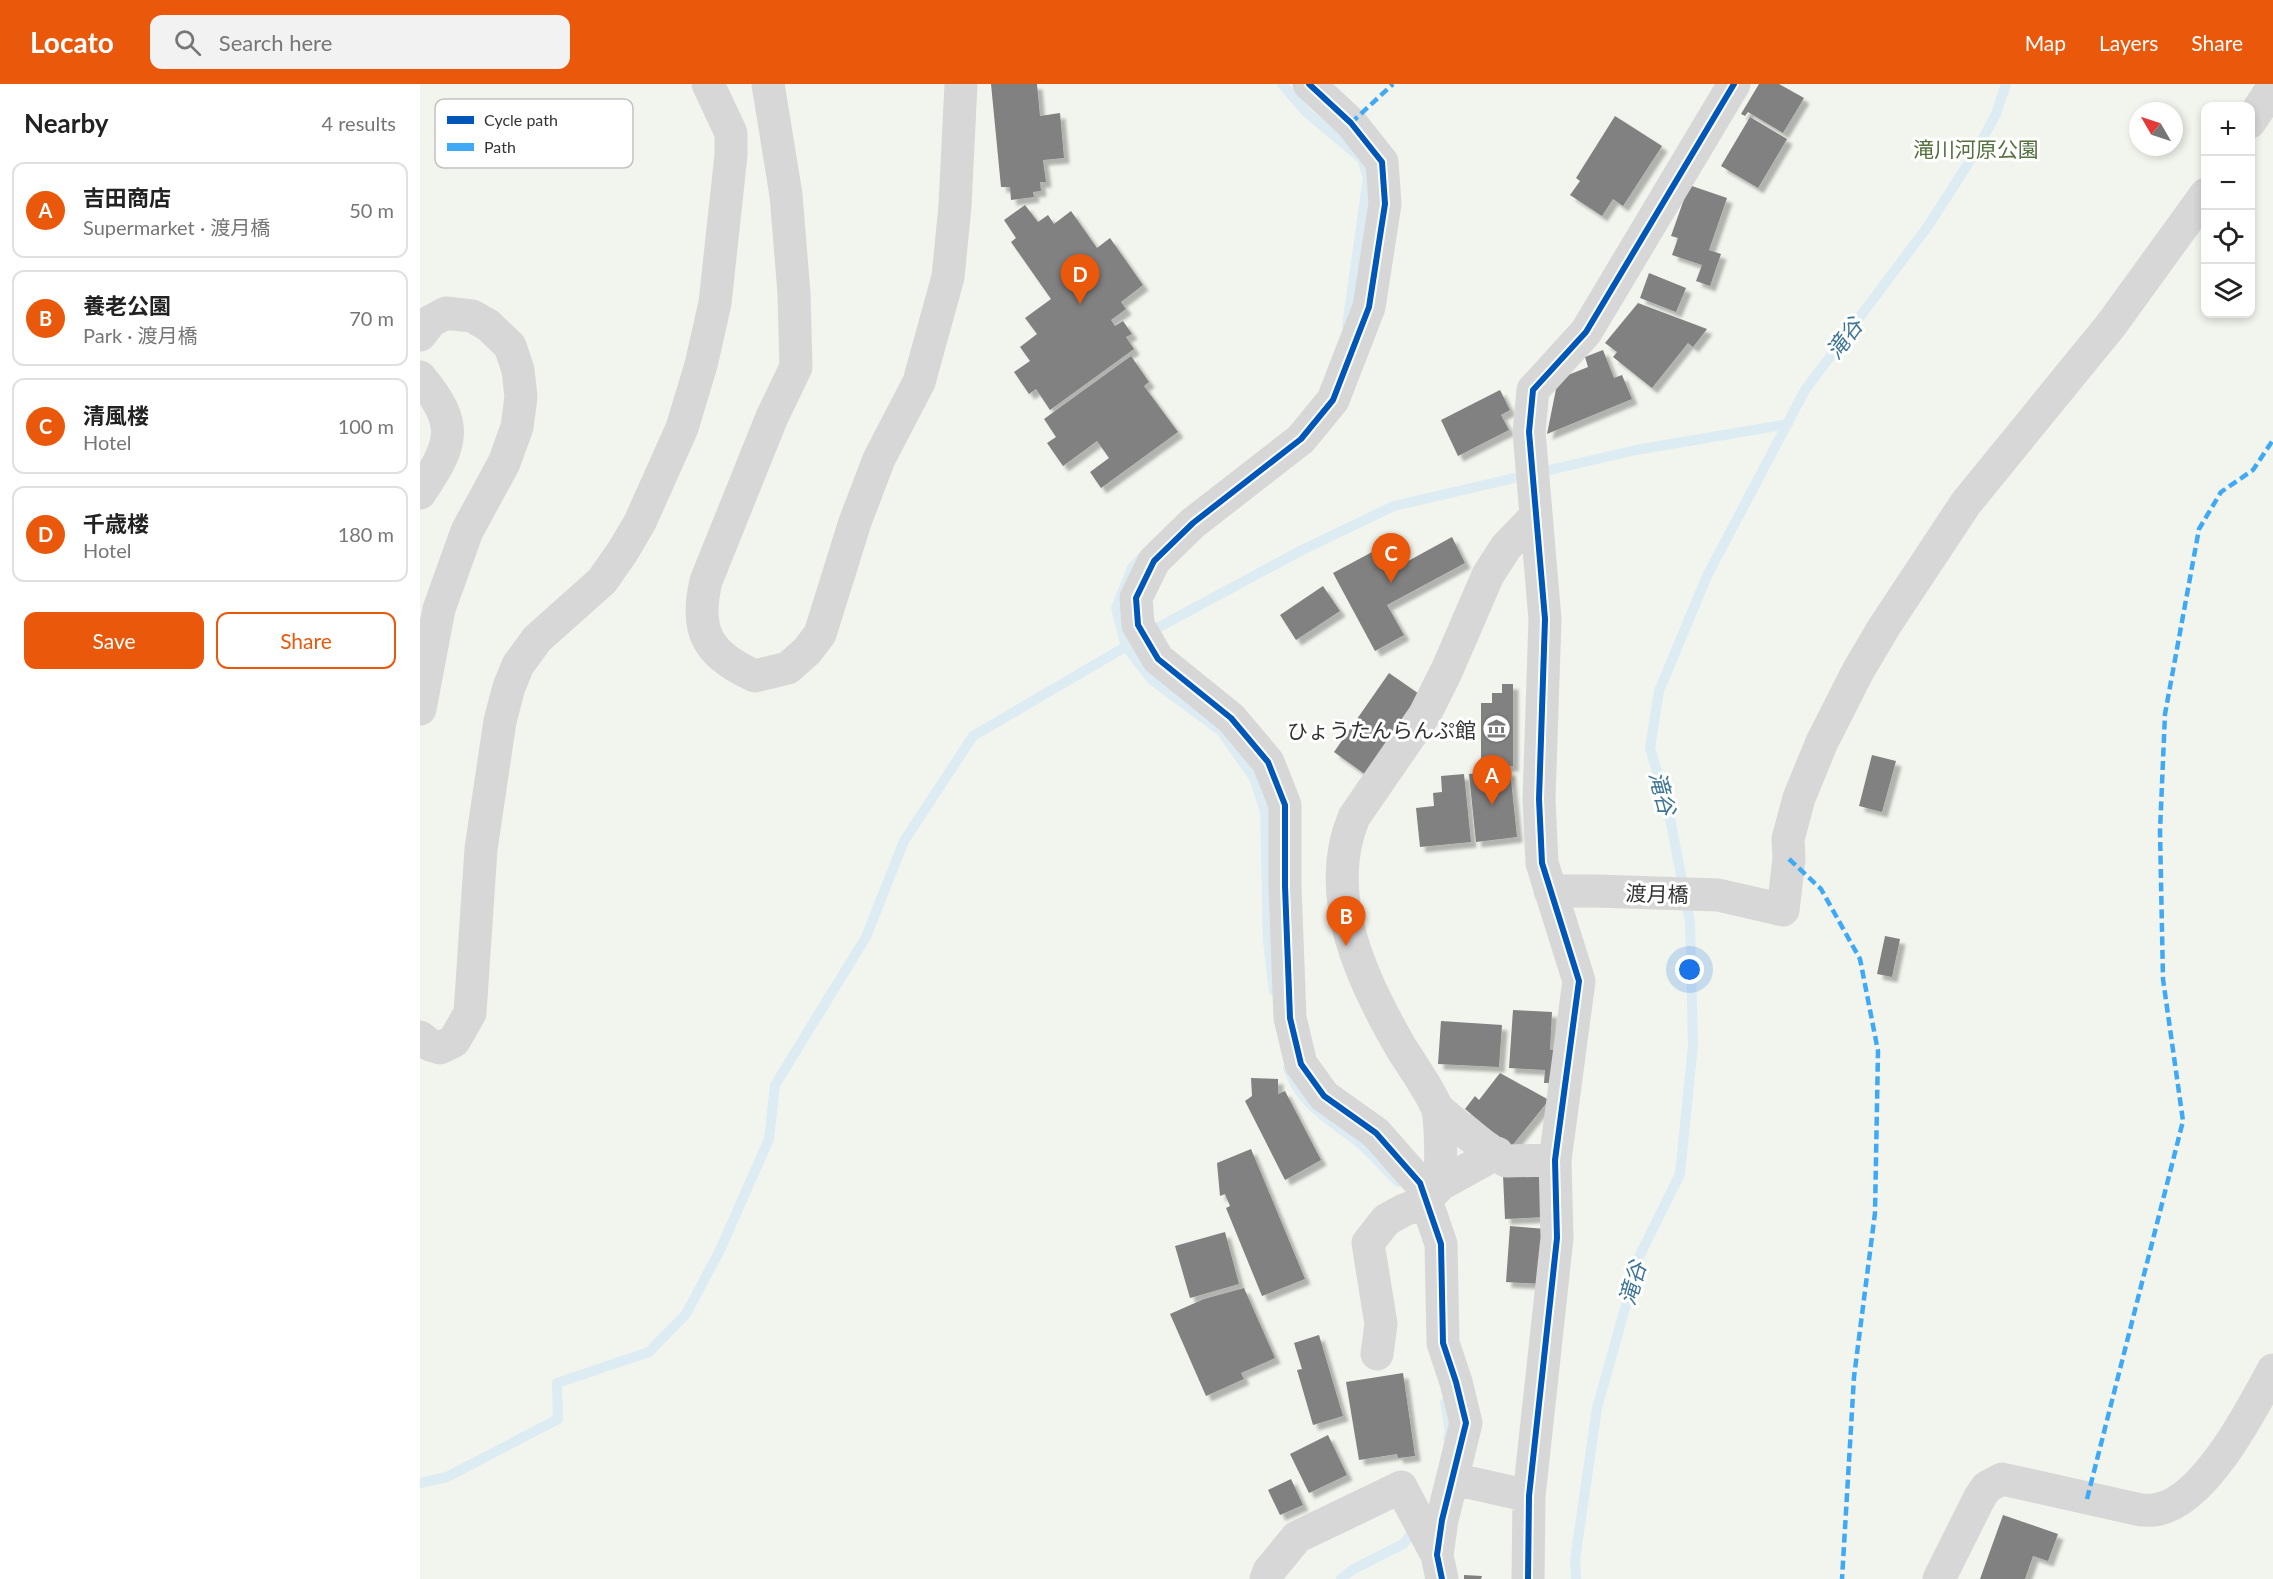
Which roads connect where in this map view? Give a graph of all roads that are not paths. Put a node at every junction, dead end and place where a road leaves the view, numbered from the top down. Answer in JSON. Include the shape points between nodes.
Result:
{"nodes":[{"id":1,"x":708,"y":84,"type":"edge"},
{"id":2,"x":768,"y":84,"type":"edge"},
{"id":3,"x":961,"y":84,"type":"edge"},
{"id":4,"x":1309,"y":84,"type":"edge"},
{"id":5,"x":1734,"y":84,"type":"edge"},
{"id":6,"x":2273,"y":87,"type":"edge"},
{"id":7,"x":2255,"y":114,"type":"edge"},
{"id":8,"x":2201,"y":201,"type":"edge"},
{"id":9,"x":420,"y":335,"type":"edge"},
{"id":10,"x":420,"y":377,"type":"edge"},
{"id":11,"x":420,"y":493,"type":"edge"},
{"id":12,"x":1534,"y":506,"type":"junction"},
{"id":13,"x":420,"y":709,"type":"edge"},
{"id":14,"x":1550,"y":891,"type":"junction"},
{"id":15,"x":420,"y":1037,"type":"edge"},
{"id":16,"x":1438,"y":1109,"type":"junction"},
{"id":17,"x":1497,"y":1153,"type":"junction"},
{"id":18,"x":1555,"y":1160,"type":"junction"},
{"id":19,"x":1423,"y":1200,"type":"junction"},
{"id":20,"x":1377,"y":1354,"type":"dead end"},
{"id":21,"x":2273,"y":1370,"type":"edge"},
{"id":22,"x":1454,"y":1479,"type":"junction"},
{"id":23,"x":1529,"y":1496,"type":"junction"},
{"id":24,"x":1440,"y":1567,"type":"edge"},
{"id":25,"x":1266,"y":1579,"type":"edge"},
{"id":26,"x":1528,"y":1579,"type":"edge"},
{"id":27,"x":1939,"y":1579,"type":"edge"}],
"edges":[{"from":1,"to":15,"type":"street","via":[[731,133],[731,155],[715,303],[682,428],[623,551],[602,580],[537,639],[515,672],[500,722],[481,849],[470,1013],[454,1041],[440,1048]]},
{"from":2,"to":3,"type":"street","via":[[786,195],[796,367],[772,417],[706,581],[701,603],[707,641],[722,657],[755,676],[788,668],[820,634],[879,459],[919,382],[948,277]]},
{"from":4,"to":19,"type":"street","via":[[1351,123],[1382,162],[1385,204],[1369,307],[1333,400],[1301,439],[1193,523],[1154,561],[1136,598],[1138,625],[1156,655],[1231,718],[1268,762],[1285,805],[1290,1018],[1301,1064],[1324,1096],[1376,1133],[1420,1183]]},
{"from":5,"to":12,"type":"street","via":[[1586,332],[1533,390],[1529,432]]},
{"from":6,"to":7,"type":"street"},
{"from":8,"to":14,"type":"street","name":"渡月橋","via":[[2111,326],[1966,503],[1858,671],[1799,798],[1788,839],[1783,910],[1718,895]]},
{"from":9,"to":13,"type":"street","via":[[431,321],[446,313],[472,316],[488,325],[510,346],[518,370],[520,397],[517,427],[504,463],[467,531],[439,609]]},
{"from":10,"to":11,"type":"street","via":[[444,410],[448,429],[439,465]]},
{"from":12,"to":14,"type":"street","via":[[1545,619],[1539,799],[1542,863]]},
{"from":12,"to":16,"type":"street","via":[[1488,575],[1425,714],[1347,833],[1342,890],[1354,953],[1388,1025]]},
{"from":14,"to":18,"type":"street","via":[[1579,981]]},
{"from":16,"to":17,"type":"street"},
{"from":16,"to":19,"type":"street"},
{"from":17,"to":18,"type":"street","via":[[1506,1161]]},
{"from":17,"to":19,"type":"street"},
{"from":18,"to":23,"type":"street","via":[[1557,1238]]},
{"from":19,"to":20,"type":"street","via":[[1386,1220],[1368,1243],[1381,1324]]},
{"from":19,"to":22,"type":"street","via":[[1441,1244],[1443,1343],[1466,1423]]},
{"from":21,"to":27,"type":"street","via":[[2220,1458],[2177,1501],[2160,1509],[2140,1510],[2002,1479],[1987,1487],[1980,1497]]},
{"from":22,"to":23,"type":"street"},
{"from":22,"to":24,"type":"street","via":[[1442,1520]]},
{"from":23,"to":26,"type":"street"},
{"from":24,"to":25,"type":"street","via":[[1401,1487],[1297,1537]]}]}
